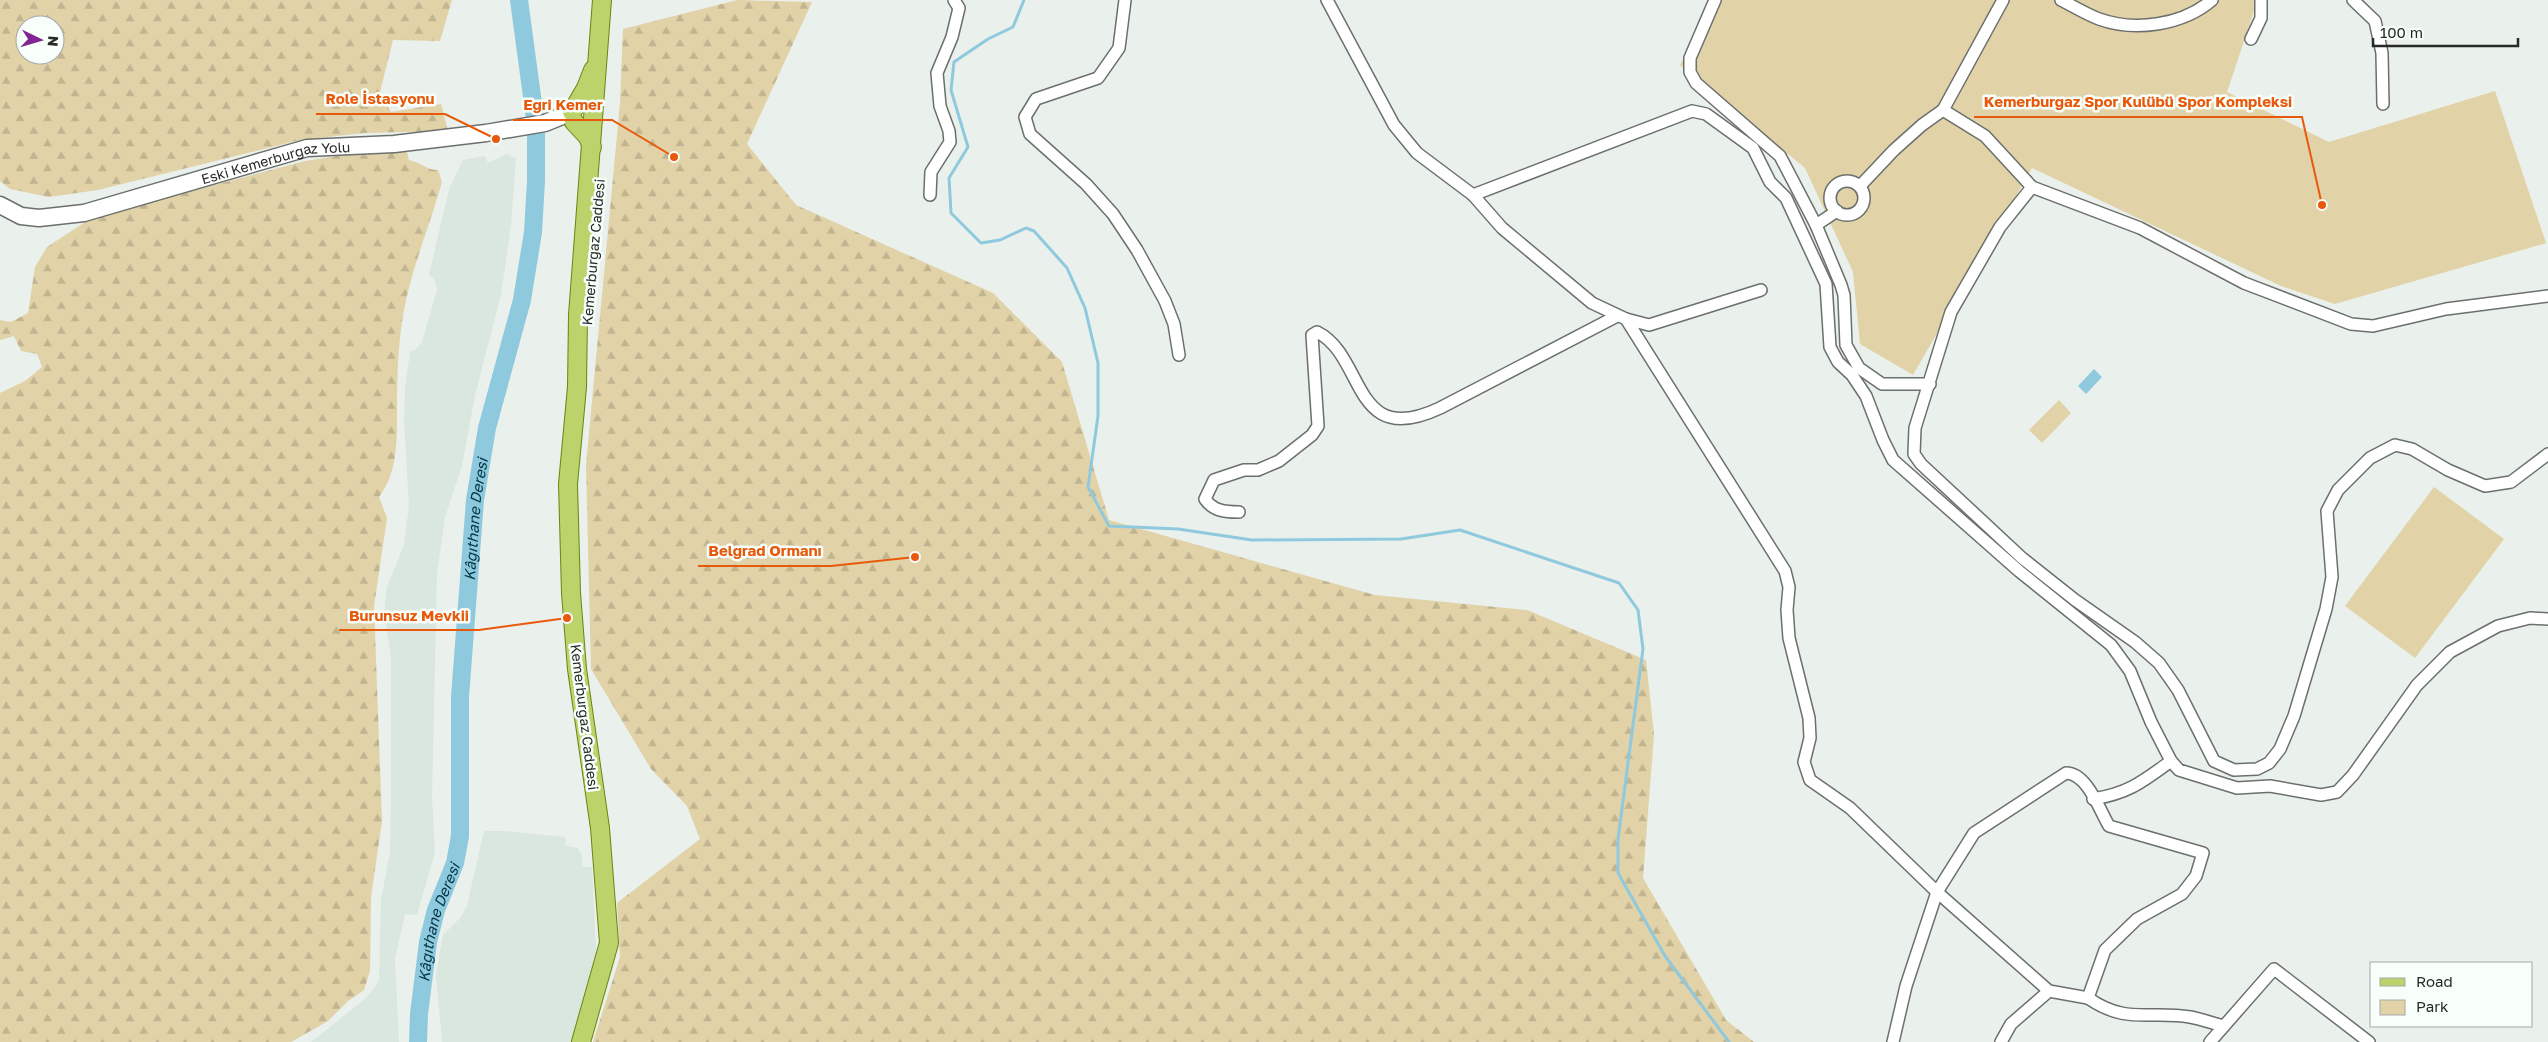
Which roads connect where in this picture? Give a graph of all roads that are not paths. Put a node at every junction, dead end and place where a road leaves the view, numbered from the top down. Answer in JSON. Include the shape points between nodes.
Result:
{"nodes":[{"id":1,"x":602,"y":0,"type":"edge"},
{"id":2,"x":614,"y":0,"type":"edge"},
{"id":3,"x":954,"y":0,"type":"edge"},
{"id":4,"x":1125,"y":0,"type":"edge"},
{"id":5,"x":1327,"y":0,"type":"edge"},
{"id":6,"x":1715,"y":0,"type":"edge"},
{"id":7,"x":2003,"y":0,"type":"edge"},
{"id":8,"x":2061,"y":0,"type":"edge"},
{"id":9,"x":2212,"y":0,"type":"edge"},
{"id":10,"x":2260,"y":0,"type":"edge"},
{"id":11,"x":2353,"y":0,"type":"edge"},
{"id":12,"x":2251,"y":39,"type":"dead end"},
{"id":13,"x":599,"y":53,"type":"junction"},
{"id":14,"x":2383,"y":104,"type":"dead end"},
{"id":15,"x":1943,"y":110,"type":"junction"},
{"id":16,"x":598,"y":116,"type":"junction"},
{"id":17,"x":562,"y":119,"type":"junction"},
{"id":18,"x":592,"y":147,"type":"junction"},
{"id":19,"x":1860,"y":186,"type":"junction"},
{"id":20,"x":2032,"y":187,"type":"junction"},
{"id":21,"x":930,"y":195,"type":"dead end"},
{"id":22,"x":1473,"y":195,"type":"junction"},
{"id":23,"x":0,"y":205,"type":"edge"},
{"id":24,"x":1837,"y":212,"type":"junction"},
{"id":25,"x":1816,"y":225,"type":"junction"},
{"id":26,"x":1761,"y":290,"type":"dead end"},
{"id":27,"x":2548,"y":296,"type":"edge"},
{"id":28,"x":1622,"y":317,"type":"junction"},
{"id":29,"x":1179,"y":355,"type":"dead end"},
{"id":30,"x":1930,"y":384,"type":"junction"},
{"id":31,"x":577,"y":387,"type":"junction"},
{"id":32,"x":2548,"y":454,"type":"edge"},
{"id":33,"x":1238,"y":512,"type":"dead end"},
{"id":34,"x":2548,"y":619,"type":"edge"},
{"id":35,"x":2171,"y":761,"type":"junction"},
{"id":36,"x":2093,"y":799,"type":"junction"},
{"id":37,"x":1937,"y":892,"type":"junction"},
{"id":38,"x":2049,"y":991,"type":"junction"},
{"id":39,"x":2088,"y":998,"type":"junction"},
{"id":40,"x":2224,"y":1026,"type":"junction"},
{"id":41,"x":581,"y":1042,"type":"edge"},
{"id":42,"x":1893,"y":1042,"type":"edge"},
{"id":43,"x":2001,"y":1042,"type":"edge"},
{"id":44,"x":2210,"y":1042,"type":"edge"},
{"id":45,"x":2369,"y":1042,"type":"edge"}],
"edges":[{"from":1,"to":13,"type":"main road"},
{"from":2,"to":16,"type":"main road"},
{"from":3,"to":21,"type":"street","via":[[960,8],[938,73],[940,106],[950,142],[931,172]]},
{"from":4,"to":29,"type":"street","via":[[1119,48],[1098,78],[1036,99],[1025,117],[1030,134],[1086,184],[1113,214],[1137,250],[1168,308]]},
{"from":5,"to":22,"type":"street","via":[[1394,125],[1417,153]]},
{"from":6,"to":25,"type":"street","via":[[1690,58],[1690,72],[1696,83],[1780,156]]},
{"from":7,"to":15,"type":"street"},
{"from":8,"to":9,"type":"street","via":[[2099,19],[2131,26],[2160,24],[2182,17]]},
{"from":10,"to":12,"type":"street","via":[[2261,18]]},
{"from":11,"to":14,"type":"street","via":[[2375,21],[2382,53]]},
{"from":13,"to":16,"type":"main road"},
{"from":13,"to":17,"type":"main road","via":[[586,88]]},
{"from":15,"to":19,"type":"street","via":[[1901,144]]},
{"from":15,"to":20,"type":"street","via":[[1985,136]]},
{"from":16,"to":17,"type":"main road","via":[[585,110]]},
{"from":16,"to":18,"type":"main road","name":"Kemerburgaz Caddesi"},
{"from":16,"to":31,"type":"main road","name":"Kemerburgaz Caddesi","via":[[587,322]]},
{"from":17,"to":18,"type":"main road","via":[[588,137]]},
{"from":17,"to":23,"type":"main road","name":"Eski Kemerburgaz Yolu","via":[[511,130],[394,144],[307,148],[84,213],[56,217],[21,216]]},
{"from":18,"to":31,"type":"main road","name":"Kemerburgaz Caddesi","via":[[578,315]]},
{"from":19,"to":24,"type":"street","via":[[1865,196],[1862,207],[1853,214]]},
{"from":19,"to":24,"type":"street","via":[[1850,180],[1834,186],[1830,196]]},
{"from":20,"to":27,"type":"street","via":[[2140,228],[2244,283],[2358,325],[2373,326],[2446,309]]},
{"from":20,"to":30,"type":"street","via":[[2000,227],[1951,312]]},
{"from":22,"to":28,"type":"street","via":[[1502,228],[1592,303]]},
{"from":22,"to":35,"type":"street","via":[[1692,111],[1706,114],[1753,148],[1770,182],[1786,198],[1826,284],[1830,347],[1866,396],[1893,460],[2019,571],[2111,645],[2130,671]]},
{"from":24,"to":25,"type":"street"},
{"from":25,"to":30,"type":"street","via":[[1844,295],[1846,344],[1855,362],[1882,384]]},
{"from":26,"to":28,"type":"street","via":[[1649,324]]},
{"from":28,"to":33,"type":"street","via":[[1440,408],[1408,419],[1375,410],[1360,392],[1332,343],[1317,332],[1312,335],[1318,426],[1312,435],[1279,461],[1258,470],[1244,470],[1214,480],[1205,499],[1210,506],[1224,512]]},
{"from":28,"to":37,"type":"street","via":[[1788,579],[1788,629],[1810,729],[1804,762],[1806,774],[1850,808]]},
{"from":30,"to":32,"type":"street","via":[[1914,428],[1914,454],[1921,464],[2022,558],[2136,642],[2159,663],[2178,690],[2214,761],[2234,770],[2257,769],[2269,763],[2280,749],[2294,716],[2326,608],[2332,577],[2327,511],[2338,490],[2370,458],[2395,445],[2412,449],[2485,486],[2511,482]]},
{"from":31,"to":41,"type":"main road","name":"Kemerburgaz Caddesi","via":[[568,484],[571,593],[577,669],[600,828],[608,944]]},
{"from":34,"to":35,"type":"street","via":[[2530,618],[2498,626],[2450,652],[2417,684],[2353,775],[2337,792],[2322,795],[2270,786],[2236,788],[2179,770]]},
{"from":35,"to":36,"type":"street","via":[[2135,787],[2118,795]]},
{"from":36,"to":37,"type":"street","via":[[2084,780],[2073,773],[2051,781],[1974,834]]},
{"from":36,"to":39,"type":"street","via":[[2109,826],[2203,853],[2196,876],[2182,894],[2138,919],[2105,950]]},
{"from":37,"to":38,"type":"street"},
{"from":37,"to":42,"type":"street","via":[[1906,986]]},
{"from":38,"to":39,"type":"street"},
{"from":38,"to":43,"type":"street","via":[[2011,1024]]},
{"from":39,"to":40,"type":"street","via":[[2104,1009],[2133,1016],[2189,1017]]},
{"from":40,"to":44,"type":"street"},
{"from":40,"to":45,"type":"street","via":[[2274,969]]}]}
